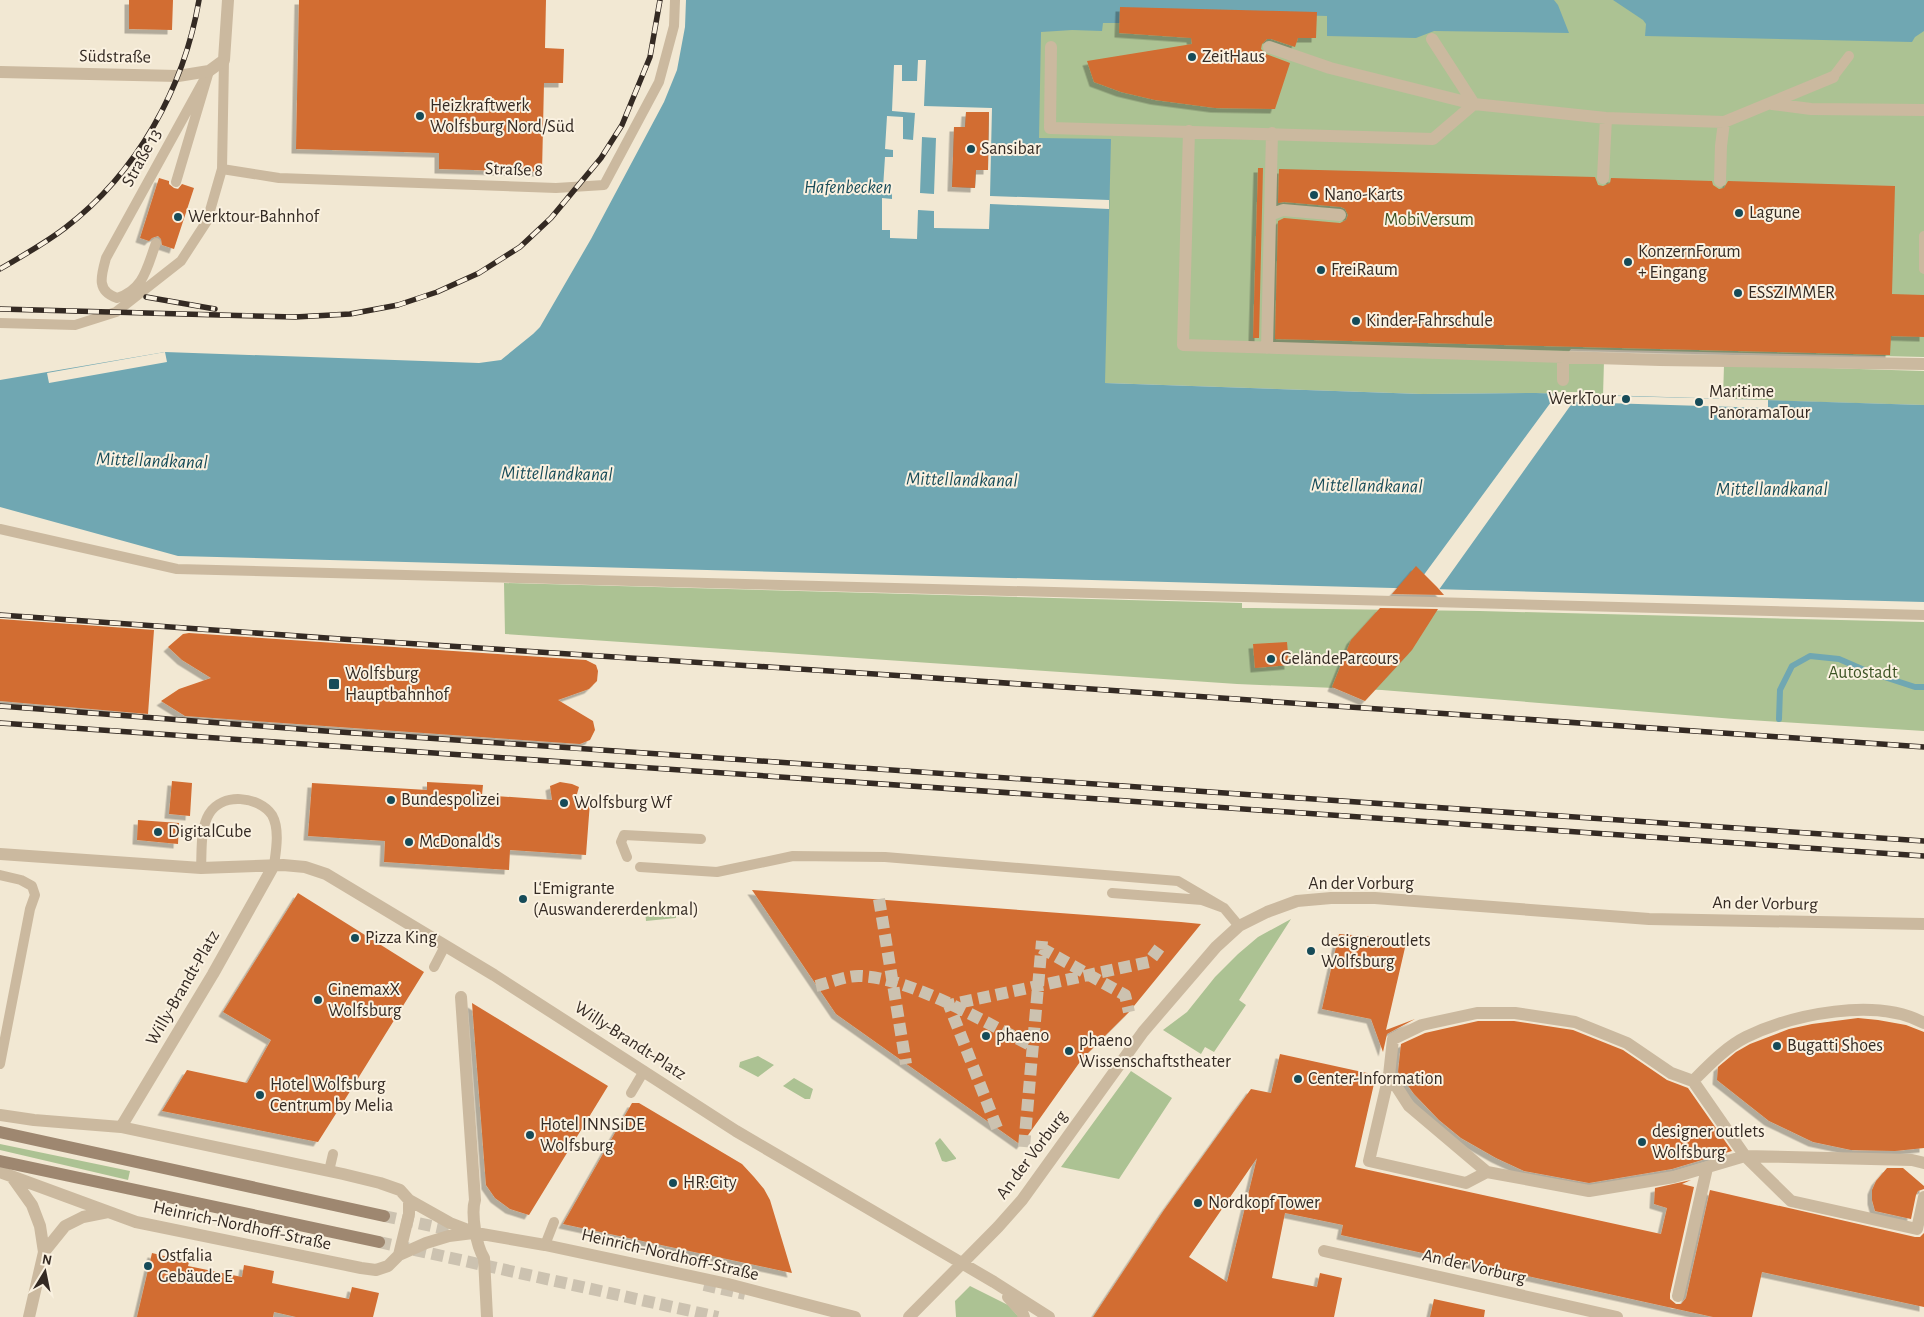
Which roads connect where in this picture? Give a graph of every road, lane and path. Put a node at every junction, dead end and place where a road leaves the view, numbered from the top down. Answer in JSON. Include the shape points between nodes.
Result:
{"nodes":[{"id":1,"x":228,"y":0,"type":"edge"},
{"id":2,"x":675,"y":0,"type":"edge"},
{"id":3,"x":1432,"y":39,"type":"dead end"},
{"id":4,"x":1051,"y":47,"type":"dead end"},
{"id":5,"x":1269,"y":48,"type":"dead end"},
{"id":6,"x":1850,"y":56,"type":"dead end"},
{"id":7,"x":224,"y":60,"type":"junction"},
{"id":8,"x":209,"y":71,"type":"junction"},
{"id":9,"x":0,"y":72,"type":"edge"},
{"id":10,"x":1833,"y":78,"type":"joint"},
{"id":11,"x":1474,"y":104,"type":"junction"},
{"id":12,"x":1769,"y":104,"type":"junction"},
{"id":13,"x":1924,"y":110,"type":"edge"},
{"id":14,"x":1606,"y":118,"type":"junction"},
{"id":15,"x":1724,"y":122,"type":"junction"},
{"id":16,"x":1189,"y":131,"type":"junction"},
{"id":17,"x":1272,"y":134,"type":"junction"},
{"id":18,"x":222,"y":170,"type":"junction"},
{"id":19,"x":1603,"y":178,"type":"dead end"},
{"id":20,"x":1720,"y":181,"type":"dead end"},
{"id":21,"x":176,"y":182,"type":"dead end"},
{"id":22,"x":1270,"y":214,"type":"junction"},
{"id":23,"x":1340,"y":215,"type":"dead end"},
{"id":24,"x":1924,"y":236,"type":"edge"},
{"id":25,"x":156,"y":243,"type":"dead end"},
{"id":26,"x":1924,"y":269,"type":"edge"},
{"id":27,"x":0,"y":323,"type":"edge"},
{"id":28,"x":1267,"y":348,"type":"junction"},
{"id":29,"x":1563,"y":357,"type":"junction"},
{"id":30,"x":1924,"y":364,"type":"edge"},
{"id":31,"x":1563,"y":380,"type":"dead end"},
{"id":32,"x":0,"y":529,"type":"edge"},
{"id":33,"x":1924,"y":615,"type":"edge"},
{"id":34,"x":700,"y":839,"type":"dead end"},
{"id":35,"x":0,"y":854,"type":"edge"},
{"id":36,"x":627,"y":857,"type":"dead end"},
{"id":37,"x":274,"y":865,"type":"junction"},
{"id":38,"x":640,"y":867,"type":"dead end"},
{"id":39,"x":201,"y":868,"type":"junction"},
{"id":40,"x":0,"y":875,"type":"edge"},
{"id":41,"x":1112,"y":893,"type":"dead end"},
{"id":42,"x":1224,"y":908,"type":"junction"},
{"id":43,"x":1924,"y":924,"type":"edge"},
{"id":44,"x":1239,"y":926,"type":"junction"},
{"id":45,"x":445,"y":946,"type":"junction"},
{"id":46,"x":434,"y":967,"type":"dead end"},
{"id":47,"x":461,"y":997,"type":"dead end"},
{"id":48,"x":1924,"y":1022,"type":"edge"},
{"id":49,"x":0,"y":1064,"type":"edge"},
{"id":50,"x":644,"y":1071,"type":"junction"},
{"id":51,"x":1389,"y":1075,"type":"junction"},
{"id":52,"x":1693,"y":1080,"type":"junction"},
{"id":53,"x":631,"y":1093,"type":"dead end"},
{"id":54,"x":0,"y":1115,"type":"edge"},
{"id":55,"x":121,"y":1127,"type":"junction"},
{"id":56,"x":0,"y":1132,"type":"edge"},
{"id":57,"x":333,"y":1154,"type":"dead end"},
{"id":58,"x":1745,"y":1156,"type":"junction"},
{"id":59,"x":0,"y":1161,"type":"edge"},
{"id":60,"x":1924,"y":1163,"type":"edge"},
{"id":61,"x":1707,"y":1168,"type":"junction"},
{"id":62,"x":329,"y":1171,"type":"junction"},
{"id":63,"x":0,"y":1172,"type":"edge"},
{"id":64,"x":1488,"y":1172,"type":"junction"},
{"id":65,"x":12,"y":1178,"type":"junction"},
{"id":66,"x":1924,"y":1198,"type":"edge"},
{"id":67,"x":409,"y":1200,"type":"junction"},
{"id":68,"x":108,"y":1212,"type":"junction"},
{"id":69,"x":384,"y":1216,"type":"tunnel mouth"},
{"id":70,"x":554,"y":1222,"type":"dead end"},
{"id":71,"x":476,"y":1233,"type":"junction"},
{"id":72,"x":380,"y":1242,"type":"tunnel mouth"},
{"id":73,"x":545,"y":1245,"type":"junction"},
{"id":74,"x":44,"y":1252,"type":"junction"},
{"id":75,"x":1324,"y":1252,"type":"dead end"},
{"id":76,"x":399,"y":1255,"type":"junction"},
{"id":77,"x":962,"y":1263,"type":"junction"},
{"id":78,"x":1678,"y":1296,"type":"dead end"},
{"id":79,"x":29,"y":1317,"type":"edge"},
{"id":80,"x":487,"y":1317,"type":"edge"},
{"id":81,"x":855,"y":1317,"type":"edge"},
{"id":82,"x":910,"y":1317,"type":"edge"},
{"id":83,"x":1024,"y":1317,"type":"edge"},
{"id":84,"x":1049,"y":1317,"type":"edge"},
{"id":85,"x":1617,"y":1317,"type":"edge"}],
"edges":[{"from":1,"to":7,"type":"street"},
{"from":2,"to":18,"type":"lane","name":"Straße 8","via":[[674,26],[659,82],[604,185],[556,188],[279,178]]},
{"from":3,"to":11,"type":"street"},
{"from":4,"to":16,"type":"street","via":[[1050,128]]},
{"from":5,"to":11,"type":"street","via":[[1330,68]]},
{"from":6,"to":10,"type":"lane"},
{"from":7,"to":8,"type":"street","name":"Südstraße"},
{"from":7,"to":18,"type":"lane"},
{"from":8,"to":9,"type":"street","name":"Südstraße","via":[[178,76]]},
{"from":8,"to":21,"type":"lane","name":"Straße 13"},
{"from":8,"to":25,"type":"lane","name":"Straße 13","via":[[106,258],[102,287],[108,295],[117,298],[133,292],[144,276]]},
{"from":10,"to":12,"type":"street"},
{"from":11,"to":14,"type":"street"},
{"from":11,"to":17,"type":"street","via":[[1433,139]]},
{"from":12,"to":13,"type":"street","via":[[1811,109]]},
{"from":12,"to":15,"type":"street"},
{"from":14,"to":15,"type":"street"},
{"from":14,"to":19,"type":"street"},
{"from":15,"to":20,"type":"street"},
{"from":16,"to":17,"type":"street"},
{"from":16,"to":28,"type":"street","via":[[1184,345]]},
{"from":17,"to":22,"type":"street"},
{"from":18,"to":27,"type":"lane","via":[[207,221],[181,261],[116,312],[75,325]]},
{"from":22,"to":23,"type":"street","via":[[1283,210]]},
{"from":22,"to":28,"type":"street"},
{"from":24,"to":26,"type":"lane"},
{"from":28,"to":29,"type":"street"},
{"from":29,"to":30,"type":"street","via":[[1596,353]]},
{"from":29,"to":31,"type":"street"},
{"from":32,"to":33,"type":"lane","via":[[177,569]]},
{"from":34,"to":36,"type":"lane","via":[[624,835],[622,842]]},
{"from":35,"to":39,"type":"street","name":"Willy-Brandt-Platz"},
{"from":37,"to":39,"type":"street","name":"Willy-Brandt-Platz"},
{"from":37,"to":39,"type":"lane","via":[[276,834],[273,817],[264,806],[251,800],[234,799],[219,804],[209,813],[204,829]]},
{"from":37,"to":45,"type":"street","name":"Willy-Brandt-Platz","via":[[306,867],[326,874]]},
{"from":37,"to":55,"type":"street","name":"Willy-Brandt-Platz"},
{"from":38,"to":42,"type":"lane","via":[[716,872],[793,856],[885,857],[1178,882]]},
{"from":40,"to":49,"type":"lane","via":[[32,886],[35,895]]},
{"from":41,"to":42,"type":"lane","via":[[1202,900]]},
{"from":42,"to":44,"type":"lane"},
{"from":43,"to":44,"type":"street","name":"An der Vorburg","via":[[1649,920],[1376,898],[1331,898],[1297,902]]},
{"from":44,"to":77,"type":"street","name":"An der Vorburg","via":[[1216,947],[1143,1032],[1022,1200]]},
{"from":45,"to":46,"type":"lane"},
{"from":45,"to":50,"type":"street","name":"Willy-Brandt-Platz"},
{"from":47,"to":71,"type":"street"},
{"from":48,"to":52,"type":"street","via":[[1882,1010],[1842,1006],[1790,1020],[1726,1044]]},
{"from":50,"to":53,"type":"lane"},
{"from":50,"to":77,"type":"street","name":"Willy-Brandt-Platz","via":[[736,1131]]},
{"from":51,"to":52,"type":"street","via":[[1393,1039],[1422,1025],[1514,1008],[1629,1039],[1671,1073]]},
{"from":51,"to":64,"type":"street","via":[[1409,1106]]},
{"from":51,"to":64,"type":"street","via":[[1369,1161],[1466,1182]]},
{"from":52,"to":58,"type":"street"},
{"from":54,"to":55,"type":"street","name":"Heinrich-Nordhoff-Straße"},
{"from":55,"to":62,"type":"street","name":"Heinrich-Nordhoff-Straße"},
{"from":56,"to":69,"type":"main road"},
{"from":57,"to":62,"type":"lane"},
{"from":58,"to":60,"type":"street","via":[[1912,1160]]},
{"from":58,"to":61,"type":"street"},
{"from":58,"to":66,"type":"street","via":[[1791,1200],[1917,1228]]},
{"from":59,"to":72,"type":"main road","name":"Heinrich-Nordhoff-Straße"},
{"from":61,"to":64,"type":"street","via":[[1674,1177],[1589,1191]]},
{"from":61,"to":78,"type":"street"},
{"from":62,"to":67,"type":"street","name":"Heinrich-Nordhoff-Straße","via":[[400,1190]]},
{"from":63,"to":65,"type":"street","name":"Heinrich-Nordhoff-Straße"},
{"from":65,"to":68,"type":"street","name":"Heinrich-Nordhoff-Straße"},
{"from":65,"to":74,"type":"street","via":[[32,1205],[40,1226]]},
{"from":67,"to":71,"type":"street","name":"Heinrich-Nordhoff-Straße","via":[[450,1223]]},
{"from":67,"to":76,"type":"street","via":[[409,1214]]},
{"from":68,"to":74,"type":"street","via":[[83,1217],[66,1226]]},
{"from":68,"to":76,"type":"street","name":"Heinrich-Nordhoff-Straße","via":[[136,1222],[361,1268],[376,1270],[388,1266]]},
{"from":70,"to":73,"type":"lane"},
{"from":71,"to":73,"type":"street","name":"Heinrich-Nordhoff-Straße"},
{"from":71,"to":76,"type":"street","name":"Heinrich-Nordhoff-Straße","via":[[449,1236]]},
{"from":71,"to":80,"type":"street","via":[[478,1250],[484,1258]]},
{"from":73,"to":81,"type":"street","name":"Heinrich-Nordhoff-Straße","via":[[728,1284]]},
{"from":74,"to":79,"type":"street"},
{"from":75,"to":85,"type":"street","name":"An der Vorburg"},
{"from":77,"to":82,"type":"street","name":"An der Vorburg"},
{"from":77,"to":83,"type":"street","via":[[1012,1300]]},
{"from":77,"to":84,"type":"street"}]}
